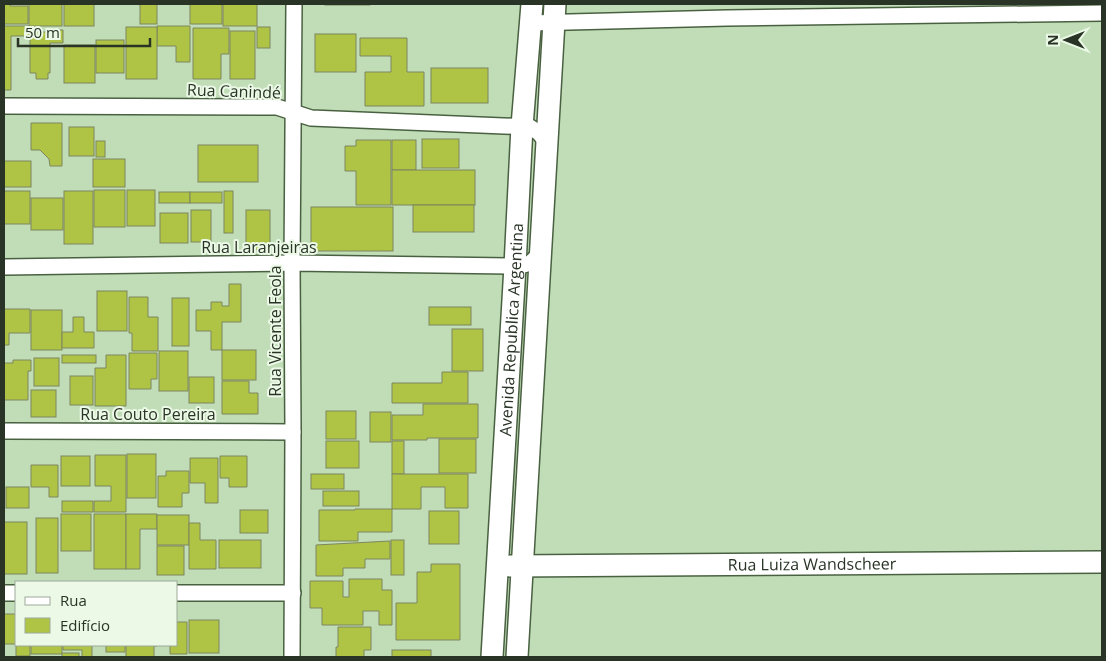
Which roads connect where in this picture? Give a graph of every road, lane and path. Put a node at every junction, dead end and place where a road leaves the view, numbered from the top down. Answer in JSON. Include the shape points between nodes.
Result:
{"nodes":[{"id":1,"x":294,"y":4,"type":"edge"},
{"id":2,"x":727,"y":11,"type":"edge"},
{"id":3,"x":1102,"y":12,"type":"edge"},
{"id":4,"x":531,"y":13,"type":"edge"},
{"id":5,"x":554,"y":13,"type":"edge"},
{"id":6,"x":4,"y":106,"type":"edge"},
{"id":7,"x":293,"y":113,"type":"junction"},
{"id":8,"x":522,"y":126,"type":"junction"},
{"id":9,"x":548,"y":144,"type":"junction"},
{"id":10,"x":541,"y":252,"type":"junction"},
{"id":11,"x":292,"y":263,"type":"junction"},
{"id":12,"x":515,"y":266,"type":"junction"},
{"id":13,"x":4,"y":267,"type":"edge"},
{"id":14,"x":4,"y":431,"type":"edge"},
{"id":15,"x":293,"y":432,"type":"junction"},
{"id":16,"x":1102,"y":562,"type":"edge"},
{"id":17,"x":497,"y":565,"type":"junction"},
{"id":18,"x":523,"y":567,"type":"junction"},
{"id":19,"x":178,"y":593,"type":"edge"},
{"id":20,"x":293,"y":593,"type":"junction"},
{"id":21,"x":292,"y":657,"type":"edge"},
{"id":22,"x":492,"y":657,"type":"edge"},
{"id":23,"x":517,"y":657,"type":"edge"}],
"edges":[{"from":1,"to":7,"type":"street","name":"Rua Vicente Feola"},
{"from":2,"to":3,"type":"street"},
{"from":2,"to":5,"type":"street"},
{"from":4,"to":5,"type":"street"},
{"from":4,"to":8,"type":"main road","name":"Avenida Republica Argentina"},
{"from":5,"to":9,"type":"main road","name":"Avenida Republica Argentina"},
{"from":6,"to":7,"type":"street","name":"Rua Canindé","via":[[277,107]]},
{"from":7,"to":8,"type":"street","name":"Rua Canindé","via":[[312,118]]},
{"from":7,"to":11,"type":"street","name":"Rua Vicente Feola"},
{"from":8,"to":9,"type":"street","via":[[530,127]]},
{"from":8,"to":12,"type":"main road","name":"Avenida Republica Argentina"},
{"from":9,"to":10,"type":"main road","name":"Avenida Republica Argentina"},
{"from":10,"to":12,"type":"street","via":[[530,264]]},
{"from":10,"to":18,"type":"main road","name":"Avenida Republica Argentina"},
{"from":11,"to":12,"type":"street","name":"Rua Laranjeiras"},
{"from":11,"to":13,"type":"street","name":"Rua Laranjeiras"},
{"from":11,"to":15,"type":"street","name":"Rua Vicente Feola"},
{"from":12,"to":17,"type":"main road","name":"Avenida Republica Argentina"},
{"from":14,"to":15,"type":"street","name":"Rua Couto Pereira"},
{"from":15,"to":20,"type":"street","name":"Rua Vicente Feola"},
{"from":16,"to":18,"type":"main road","name":"Rua Luiza Wandscheer"},
{"from":17,"to":18,"type":"main road","name":"Rua Luiza Wandscheer"},
{"from":17,"to":22,"type":"main road","name":"Avenida Republica Argentina"},
{"from":18,"to":23,"type":"main road","name":"Avenida Republica Argentina"},
{"from":19,"to":20,"type":"street"},
{"from":20,"to":21,"type":"street","name":"Rua Vicente Feola"}]}
